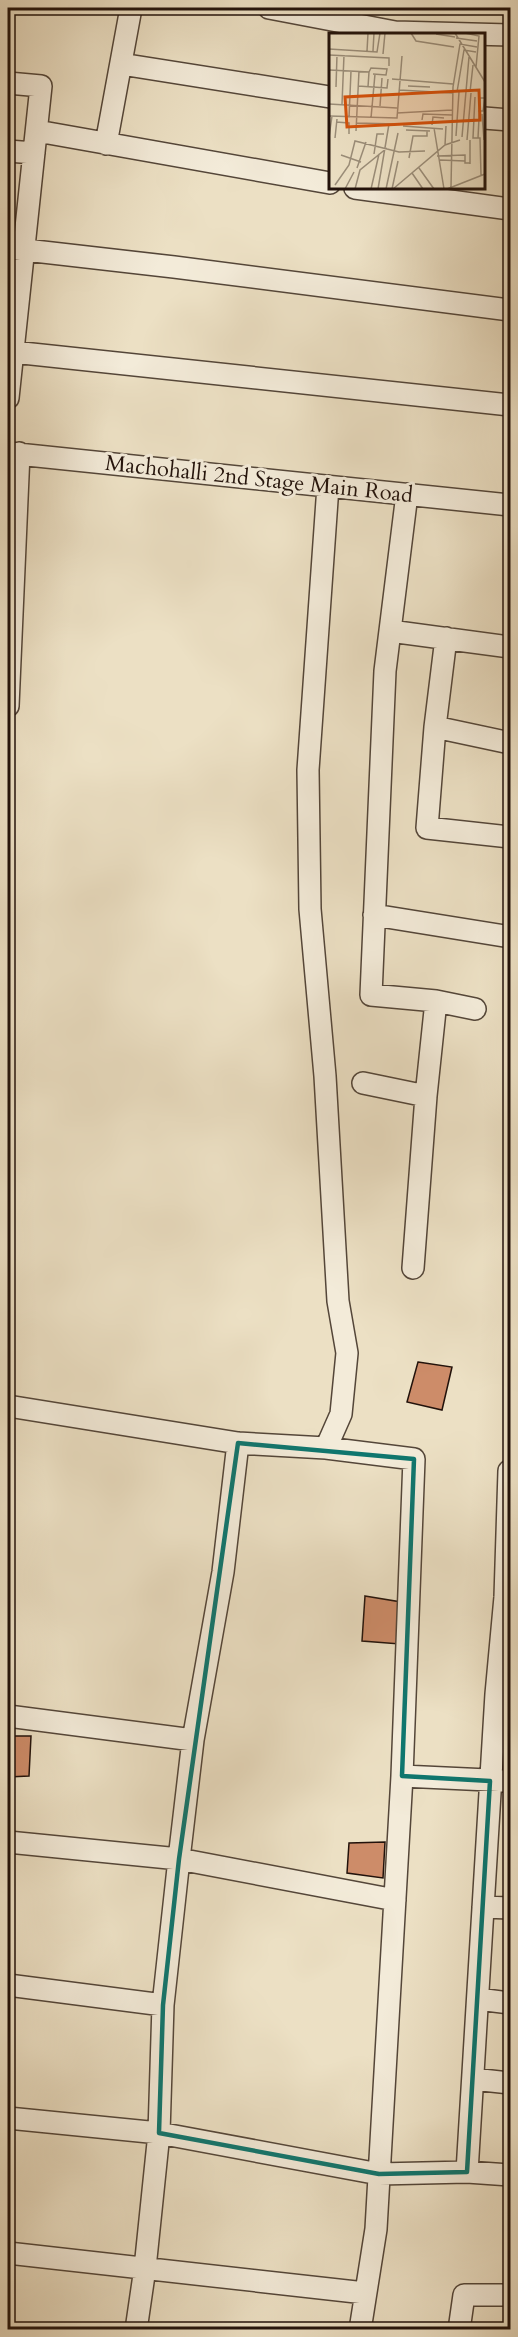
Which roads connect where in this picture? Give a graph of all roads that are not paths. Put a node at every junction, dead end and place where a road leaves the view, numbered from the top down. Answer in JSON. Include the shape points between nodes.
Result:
{"nodes":[{"id":1,"x":131,"y":8,"type":"edge"},
{"id":2,"x":269,"y":8,"type":"edge"},
{"id":3,"x":357,"y":16,"type":"edge"},
{"id":4,"x":433,"y":33,"type":"edge"},
{"id":5,"x":485,"y":34,"type":"edge"},
{"id":6,"x":510,"y":35,"type":"edge"},
{"id":7,"x":121,"y":64,"type":"junction"},
{"id":8,"x":8,"y":83,"type":"edge"},
{"id":9,"x":329,"y":97,"type":"edge"},
{"id":10,"x":485,"y":118,"type":"edge"},
{"id":11,"x":510,"y":120,"type":"edge"},
{"id":12,"x":37,"y":131,"type":"junction"},
{"id":13,"x":106,"y":144,"type":"junction"},
{"id":14,"x":8,"y":151,"type":"edge"},
{"id":15,"x":34,"y":153,"type":"junction"},
{"id":16,"x":329,"y":183,"type":"edge"},
{"id":17,"x":362,"y":189,"type":"edge"},
{"id":18,"x":510,"y":209,"type":"edge"},
{"id":19,"x":16,"y":249,"type":"edge"},
{"id":20,"x":510,"y":310,"type":"edge"},
{"id":21,"x":13,"y":352,"type":"junction"},
{"id":22,"x":9,"y":376,"type":"edge"},
{"id":23,"x":8,"y":398,"type":"edge"},
{"id":24,"x":510,"y":405,"type":"edge"},
{"id":25,"x":13,"y":453,"type":"edge"},
{"id":26,"x":328,"y":486,"type":"junction"},
{"id":27,"x":407,"y":494,"type":"junction"},
{"id":28,"x":510,"y":505,"type":"edge"},
{"id":29,"x":10,"y":627,"type":"edge"},
{"id":30,"x":390,"y":631,"type":"junction"},
{"id":31,"x":446,"y":638,"type":"junction"},
{"id":32,"x":510,"y":647,"type":"edge"},
{"id":33,"x":8,"y":706,"type":"edge"},
{"id":34,"x":435,"y":727,"type":"junction"},
{"id":35,"x":510,"y":743,"type":"edge"},
{"id":36,"x":510,"y":837,"type":"edge"},
{"id":37,"x":374,"y":915,"type":"junction"},
{"id":38,"x":510,"y":937,"type":"edge"},
{"id":39,"x":436,"y":1001,"type":"junction"},
{"id":40,"x":475,"y":1009,"type":"dead end"},
{"id":41,"x":363,"y":1083,"type":"dead end"},
{"id":42,"x":426,"y":1096,"type":"junction"},
{"id":43,"x":413,"y":1268,"type":"dead end"},
{"id":44,"x":8,"y":1406,"type":"edge"},
{"id":45,"x":238,"y":1443,"type":"junction"},
{"id":46,"x":326,"y":1448,"type":"junction"},
{"id":47,"x":509,"y":1471,"type":"edge"},
{"id":48,"x":508,"y":1597,"type":"edge"},
{"id":49,"x":503,"y":1694,"type":"edge"},
{"id":50,"x":8,"y":1716,"type":"edge"},
{"id":51,"x":193,"y":1740,"type":"junction"},
{"id":52,"x":402,"y":1776,"type":"junction"},
{"id":53,"x":500,"y":1781,"type":"edge"},
{"id":54,"x":8,"y":1842,"type":"edge"},
{"id":55,"x":179,"y":1859,"type":"junction"},
{"id":56,"x":395,"y":1900,"type":"junction"},
{"id":57,"x":483,"y":1907,"type":"junction"},
{"id":58,"x":510,"y":1908,"type":"edge"},
{"id":59,"x":8,"y":1985,"type":"edge"},
{"id":60,"x":478,"y":1999,"type":"junction"},
{"id":61,"x":510,"y":2003,"type":"edge"},
{"id":62,"x":163,"y":2005,"type":"junction"},
{"id":63,"x":473,"y":2079,"type":"junction"},
{"id":64,"x":510,"y":2083,"type":"edge"},
{"id":65,"x":8,"y":2118,"type":"edge"},
{"id":66,"x":159,"y":2133,"type":"junction"},
{"id":67,"x":467,"y":2172,"type":"junction"},
{"id":68,"x":379,"y":2174,"type":"junction"},
{"id":69,"x":510,"y":2175,"type":"edge"},
{"id":70,"x":8,"y":2253,"type":"edge"},
{"id":71,"x":145,"y":2268,"type":"junction"},
{"id":72,"x":365,"y":2294,"type":"junction"},
{"id":73,"x":510,"y":2295,"type":"edge"},
{"id":74,"x":136,"y":2330,"type":"edge"},
{"id":75,"x":360,"y":2330,"type":"edge"},
{"id":76,"x":459,"y":2330,"type":"edge"}],
"edges":[{"from":1,"to":7,"type":"street"},
{"from":2,"to":3,"type":"street"},
{"from":3,"to":4,"type":"street","via":[[395,32]]},
{"from":5,"to":6,"type":"street"},
{"from":7,"to":9,"type":"street"},
{"from":7,"to":13,"type":"street"},
{"from":8,"to":12,"type":"street","via":[[41,86]]},
{"from":10,"to":11,"type":"street"},
{"from":12,"to":13,"type":"street"},
{"from":12,"to":15,"type":"street"},
{"from":13,"to":16,"type":"street"},
{"from":14,"to":15,"type":"street"},
{"from":15,"to":19,"type":"street"},
{"from":17,"to":18,"type":"street"},
{"from":19,"to":20,"type":"street"},
{"from":19,"to":21,"type":"street"},
{"from":21,"to":22,"type":"street"},
{"from":21,"to":24,"type":"street"},
{"from":22,"to":23,"type":"street"},
{"from":25,"to":26,"type":"street","name":"Machohalli 2nd Stage Main Road"},
{"from":25,"to":29,"type":"street"},
{"from":26,"to":27,"type":"street","name":"Machohalli 2nd Stage Main Road"},
{"from":26,"to":46,"type":"street","via":[[308,770],[310,909],[339,1301],[347,1353],[341,1414]]},
{"from":27,"to":28,"type":"street","name":"Machohalli 2nd Stage Main Road"},
{"from":27,"to":30,"type":"street"},
{"from":29,"to":33,"type":"street"},
{"from":30,"to":31,"type":"street"},
{"from":30,"to":37,"type":"street"},
{"from":31,"to":32,"type":"street"},
{"from":31,"to":34,"type":"street"},
{"from":34,"to":35,"type":"street"},
{"from":34,"to":36,"type":"street","via":[[427,828]]},
{"from":37,"to":38,"type":"street"},
{"from":37,"to":39,"type":"street","via":[[370,995]]},
{"from":39,"to":40,"type":"street"},
{"from":39,"to":42,"type":"street"},
{"from":41,"to":42,"type":"street"},
{"from":42,"to":43,"type":"street"},
{"from":44,"to":45,"type":"street"},
{"from":45,"to":46,"type":"street"},
{"from":45,"to":51,"type":"street","via":[[223,1572]]},
{"from":46,"to":52,"type":"street","via":[[414,1459]]},
{"from":47,"to":48,"type":"street"},
{"from":48,"to":49,"type":"street"},
{"from":49,"to":53,"type":"street"},
{"from":50,"to":51,"type":"street"},
{"from":51,"to":55,"type":"street"},
{"from":52,"to":53,"type":"street"},
{"from":52,"to":56,"type":"street"},
{"from":53,"to":57,"type":"street"},
{"from":54,"to":55,"type":"street"},
{"from":55,"to":56,"type":"street"},
{"from":55,"to":62,"type":"street"},
{"from":56,"to":68,"type":"street"},
{"from":57,"to":58,"type":"street"},
{"from":57,"to":60,"type":"street"},
{"from":59,"to":62,"type":"street"},
{"from":60,"to":61,"type":"street"},
{"from":60,"to":63,"type":"street"},
{"from":62,"to":66,"type":"street"},
{"from":63,"to":64,"type":"street"},
{"from":63,"to":67,"type":"street"},
{"from":65,"to":66,"type":"street"},
{"from":66,"to":68,"type":"street"},
{"from":66,"to":71,"type":"street"},
{"from":67,"to":68,"type":"street"},
{"from":67,"to":69,"type":"street"},
{"from":68,"to":72,"type":"street","via":[[376,2229]]},
{"from":70,"to":71,"type":"street"},
{"from":71,"to":72,"type":"street"},
{"from":71,"to":74,"type":"street"},
{"from":72,"to":75,"type":"street"},
{"from":73,"to":76,"type":"street","via":[[464,2295]]}]}
